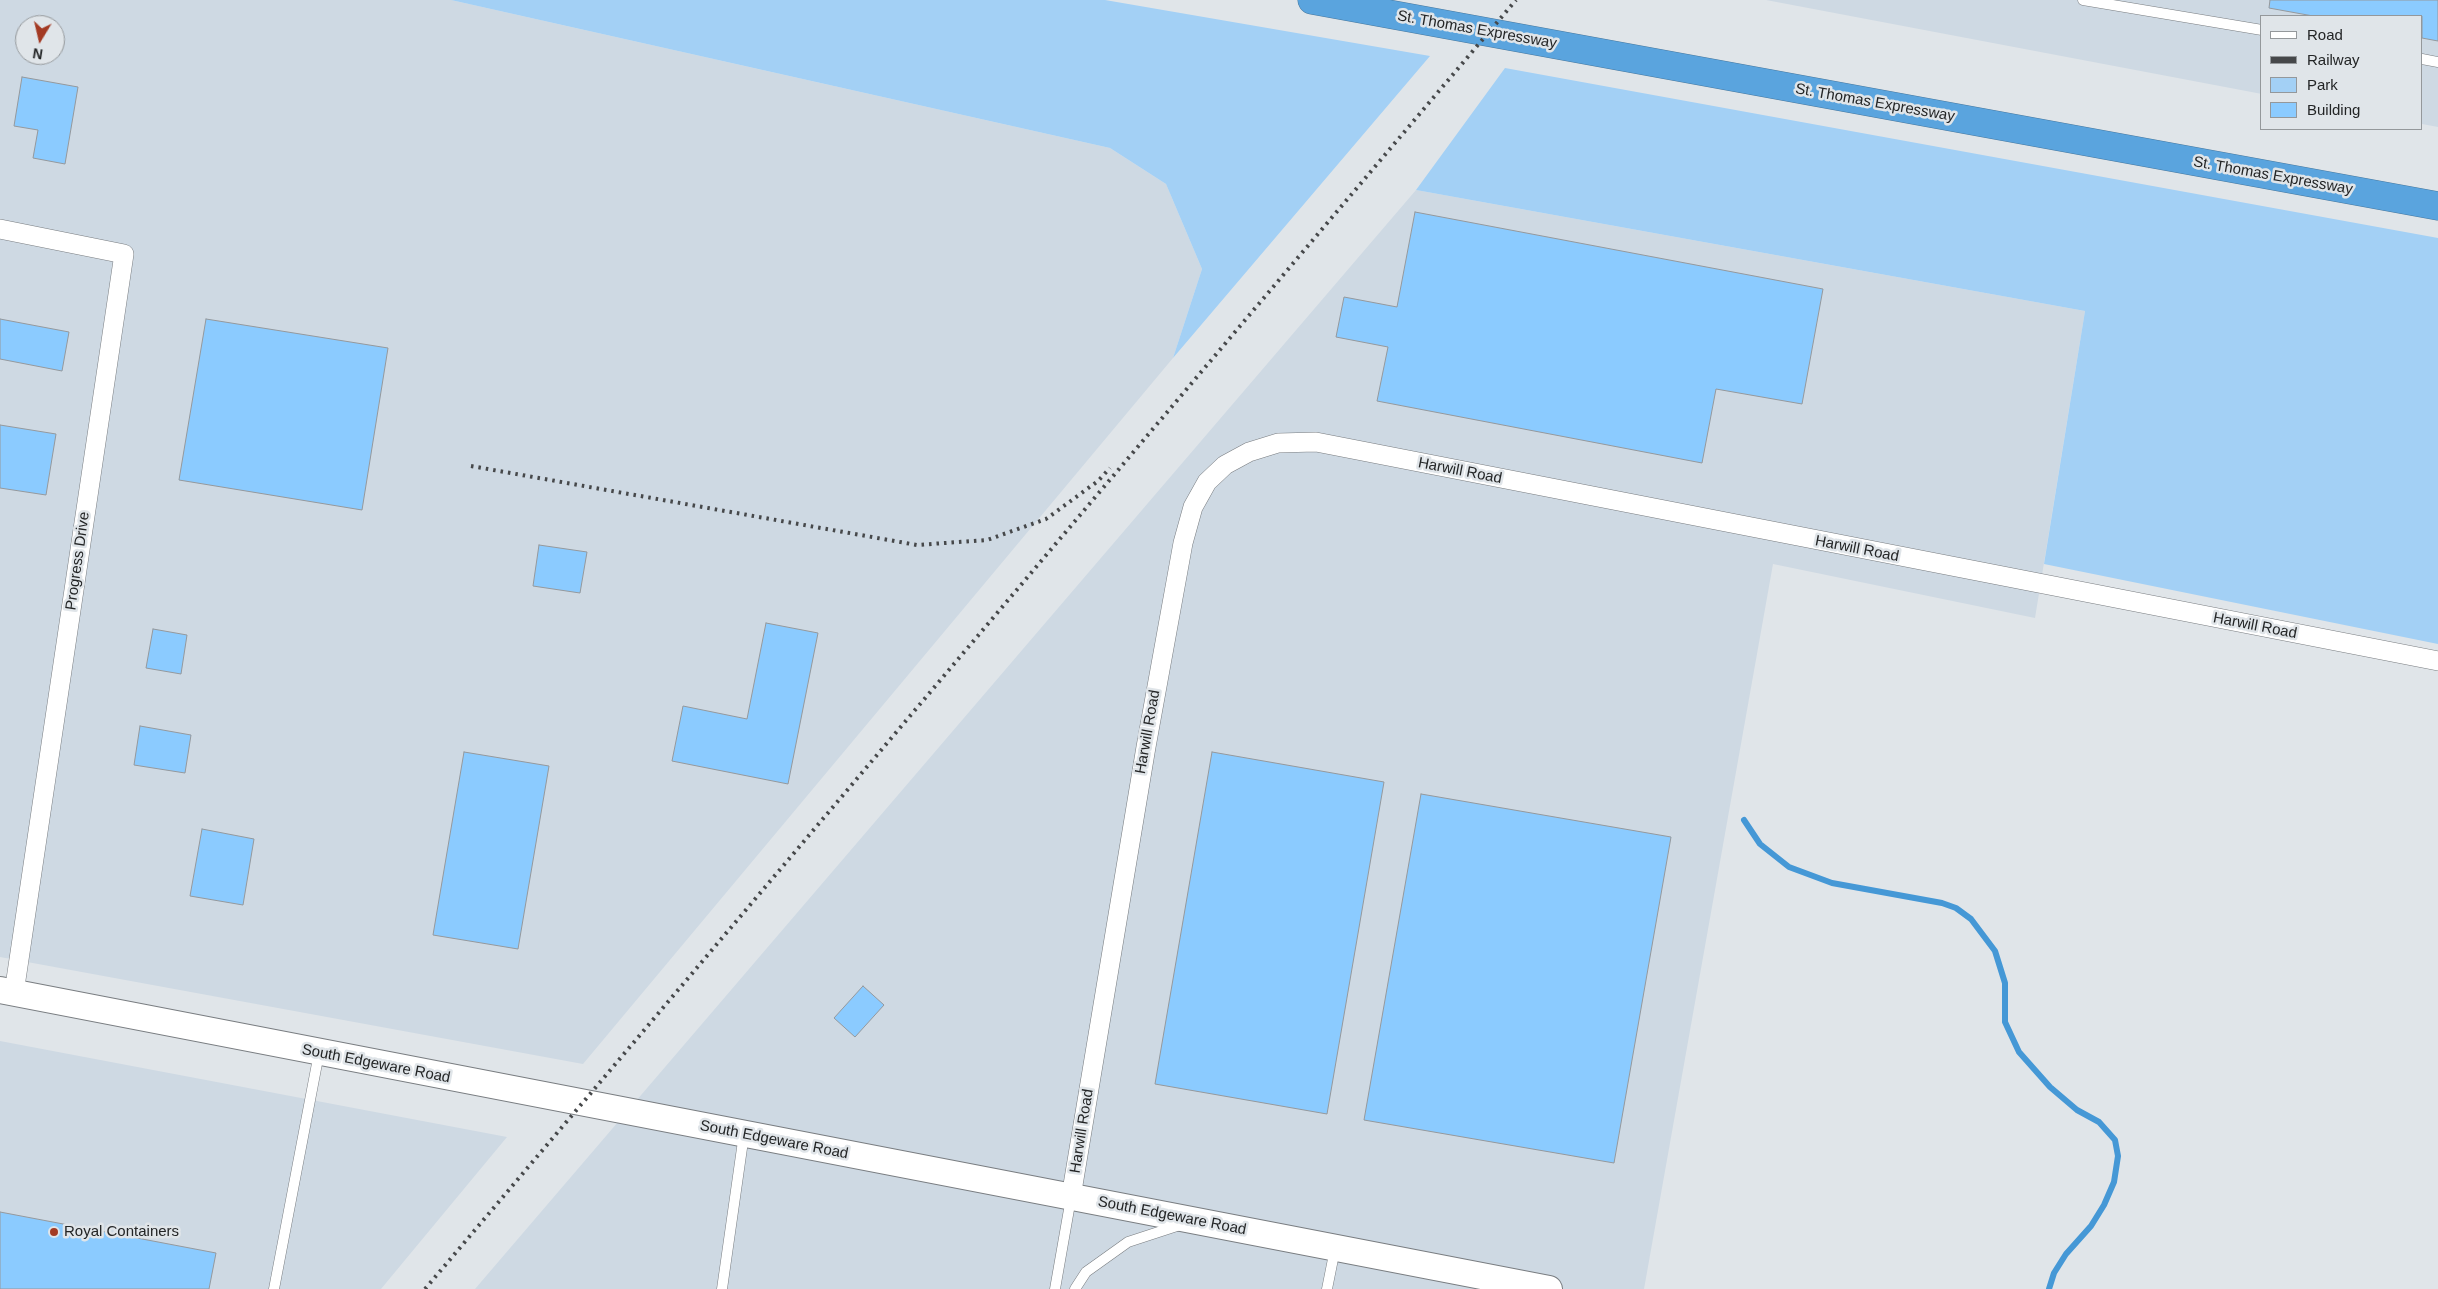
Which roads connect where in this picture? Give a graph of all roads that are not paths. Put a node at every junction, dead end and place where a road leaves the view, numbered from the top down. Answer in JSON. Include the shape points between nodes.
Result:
{"nodes":[{"id":1,"x":1312,"y":0,"type":"edge"},
{"id":2,"x":2083,"y":0,"type":"edge"},
{"id":3,"x":2260,"y":30,"type":"edge"},
{"id":4,"x":2423,"y":59,"type":"edge"},
{"id":5,"x":2438,"y":62,"type":"edge"},
{"id":6,"x":2438,"y":206,"type":"edge"},
{"id":7,"x":0,"y":229,"type":"edge"},
{"id":8,"x":2438,"y":661,"type":"edge"},
{"id":9,"x":7,"y":991,"type":"edge"},
{"id":10,"x":319,"y":1053,"type":"junction"},
{"id":11,"x":744,"y":1134,"type":"junction"},
{"id":12,"x":1071,"y":1197,"type":"junction"},
{"id":13,"x":1195,"y":1221,"type":"junction"},
{"id":14,"x":1335,"y":1248,"type":"junction"},
{"id":15,"x":274,"y":1289,"type":"edge"},
{"id":16,"x":722,"y":1289,"type":"edge"},
{"id":17,"x":1055,"y":1289,"type":"edge"},
{"id":18,"x":1075,"y":1289,"type":"edge"},
{"id":19,"x":1327,"y":1289,"type":"edge"},
{"id":20,"x":1549,"y":1289,"type":"edge"}],
"edges":[{"from":1,"to":6,"type":"highway","name":"St. Thomas Expressway"},
{"from":2,"to":3,"type":"lane"},
{"from":4,"to":5,"type":"lane"},
{"from":7,"to":9,"type":"street","name":"Progress Drive","via":[[124,254]]},
{"from":8,"to":12,"type":"street","name":"Harwill Road","via":[[1316,442],[1278,443],[1249,452],[1225,465],[1207,482],[1193,507],[1183,543]]},
{"from":9,"to":10,"type":"main road","name":"South Edgeware Road"},
{"from":10,"to":11,"type":"main road","name":"South Edgeware Road"},
{"from":10,"to":15,"type":"lane"},
{"from":11,"to":12,"type":"main road","name":"South Edgeware Road"},
{"from":11,"to":16,"type":"lane"},
{"from":12,"to":13,"type":"main road","name":"South Edgeware Road"},
{"from":12,"to":17,"type":"lane"},
{"from":13,"to":14,"type":"main road","name":"South Edgeware Road"},
{"from":13,"to":18,"type":"lane","via":[[1128,1242],[1086,1272]]},
{"from":14,"to":19,"type":"lane"},
{"from":14,"to":20,"type":"main road","name":"South Edgeware Road"}]}
